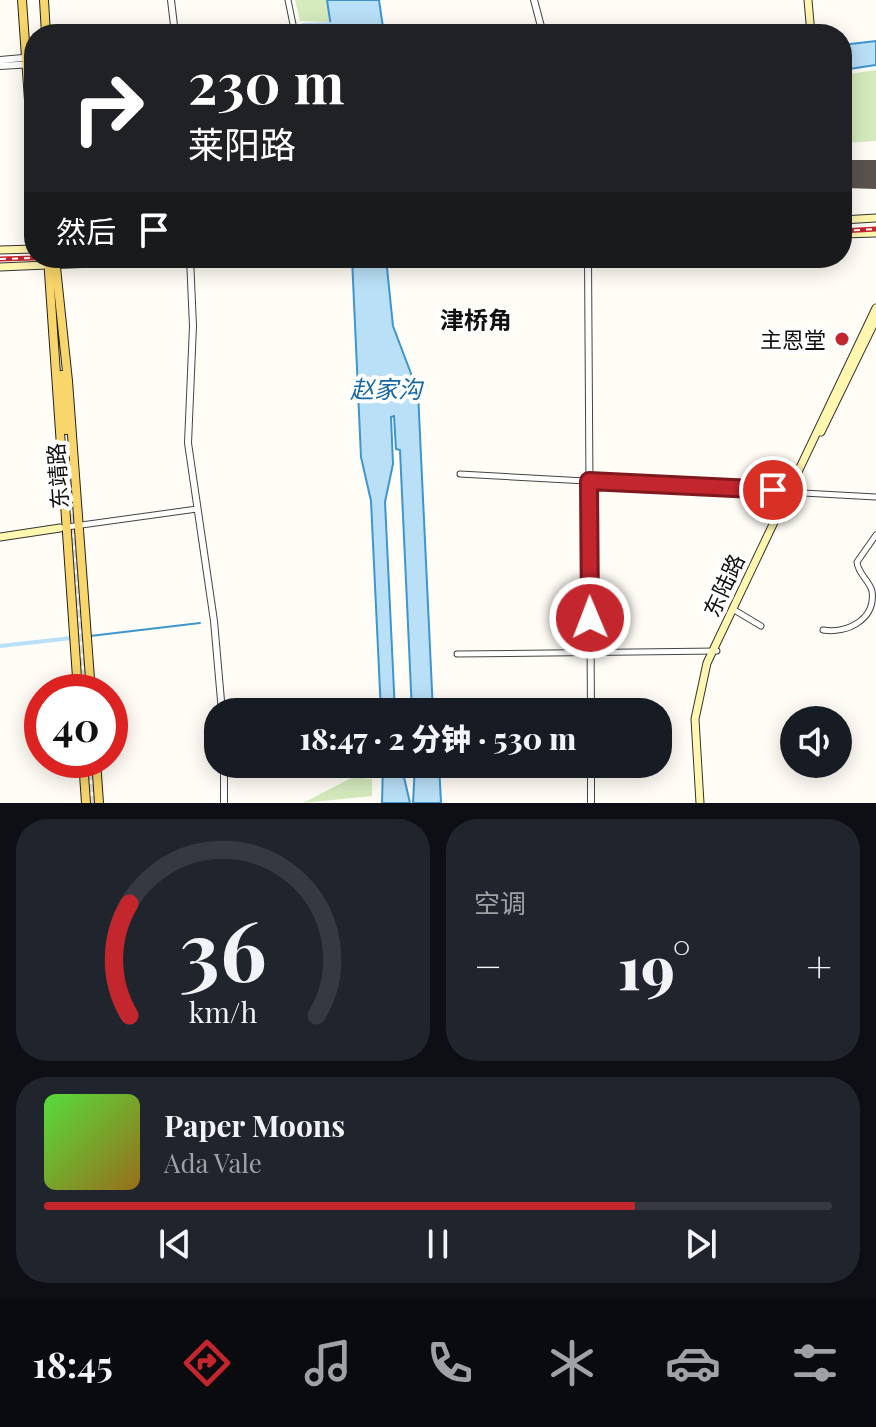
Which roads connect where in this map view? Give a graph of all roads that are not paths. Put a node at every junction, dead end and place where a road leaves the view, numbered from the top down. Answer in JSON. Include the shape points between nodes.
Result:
{"nodes":[{"id":1,"x":22,"y":0,"type":"edge"},
{"id":2,"x":44,"y":0,"type":"edge"},
{"id":3,"x":171,"y":0,"type":"edge"},
{"id":4,"x":288,"y":0,"type":"edge"},
{"id":5,"x":534,"y":0,"type":"edge"},
{"id":6,"x":810,"y":0,"type":"edge"},
{"id":7,"x":25,"y":24,"type":"edge"},
{"id":8,"x":45,"y":24,"type":"edge"},
{"id":9,"x":174,"y":24,"type":"edge"},
{"id":10,"x":293,"y":24,"type":"edge"},
{"id":11,"x":540,"y":24,"type":"edge"},
{"id":12,"x":812,"y":24,"type":"edge"},
{"id":13,"x":0,"y":60,"type":"edge"},
{"id":14,"x":24,"y":61,"type":"edge"},
{"id":15,"x":24,"y":62,"type":"edge"},
{"id":16,"x":0,"y":66,"type":"edge"},
{"id":17,"x":876,"y":218,"type":"edge"},
{"id":18,"x":852,"y":219,"type":"edge"},
{"id":19,"x":876,"y":233,"type":"edge"},
{"id":20,"x":852,"y":234,"type":"edge"},
{"id":21,"x":24,"y":249,"type":"edge"},
{"id":22,"x":0,"y":250,"type":"edge"},
{"id":23,"x":24,"y":265,"type":"edge"},
{"id":24,"x":0,"y":267,"type":"edge"},
{"id":25,"x":52,"y":268,"type":"edge"},
{"id":26,"x":54,"y":268,"type":"edge"},
{"id":27,"x":190,"y":268,"type":"edge"},
{"id":28,"x":588,"y":268,"type":"edge"},
{"id":29,"x":57,"y":282,"type":"junction"},
{"id":30,"x":876,"y":308,"type":"edge"},
{"id":31,"x":876,"y":319,"type":"edge"},
{"id":32,"x":69,"y":466,"type":"tunnel mouth"},
{"id":33,"x":460,"y":474,"type":"dead end"},
{"id":34,"x":589,"y":481,"type":"junction"},
{"id":35,"x":791,"y":491,"type":"junction"},
{"id":36,"x":876,"y":497,"type":"edge"},
{"id":37,"x":197,"y":509,"type":"junction"},
{"id":38,"x":79,"y":525,"type":"junction"},
{"id":39,"x":65,"y":530,"type":"junction"},
{"id":40,"x":876,"y":535,"type":"edge"},
{"id":41,"x":0,"y":537,"type":"edge"},
{"id":42,"x":873,"y":610,"type":"edge"},
{"id":43,"x":736,"y":611,"type":"junction"},
{"id":44,"x":761,"y":626,"type":"dead end"},
{"id":45,"x":823,"y":630,"type":"dead end"},
{"id":46,"x":714,"y":651,"type":"junction"},
{"id":47,"x":590,"y":652,"type":"junction"},
{"id":48,"x":457,"y":654,"type":"dead end"},
{"id":49,"x":78,"y":674,"type":"edge"},
{"id":50,"x":79,"y":674,"type":"edge"},
{"id":51,"x":90,"y":674,"type":"edge"},
{"id":52,"x":221,"y":698,"type":"edge"},
{"id":53,"x":591,"y":698,"type":"edge"},
{"id":54,"x":84,"y":778,"type":"edge"},
{"id":55,"x":97,"y":778,"type":"edge"},
{"id":56,"x":224,"y":778,"type":"edge"},
{"id":57,"x":591,"y":778,"type":"edge"},
{"id":58,"x":86,"y":803,"type":"edge"},
{"id":59,"x":99,"y":803,"type":"edge"},
{"id":60,"x":224,"y":803,"type":"edge"},
{"id":61,"x":591,"y":803,"type":"edge"},
{"id":62,"x":703,"y":803,"type":"edge"}],
"edges":[{"from":1,"to":7,"type":"main road"},
{"from":2,"to":8,"type":"main road"},
{"from":3,"to":9,"type":"street"},
{"from":4,"to":10,"type":"street"},
{"from":5,"to":11,"type":"street"},
{"from":6,"to":12,"type":"main road"},
{"from":13,"to":14,"type":"street"},
{"from":15,"to":16,"type":"street"},
{"from":17,"to":18,"type":"main road"},
{"from":19,"to":20,"type":"main road"},
{"from":21,"to":22,"type":"main road"},
{"from":23,"to":24,"type":"main road"},
{"from":25,"to":39,"type":"main road","name":"东靖路"},
{"from":26,"to":29,"type":"main road","name":"东靖路"},
{"from":27,"to":37,"type":"street","via":[[187,424]]},
{"from":28,"to":34,"type":"street"},
{"from":29,"to":32,"type":"main road"},
{"from":29,"to":38,"type":"main road","name":"东靖路"},
{"from":30,"to":35,"type":"main road","name":"东陆路"},
{"from":31,"to":35,"type":"main road","name":"东陆路"},
{"from":33,"to":34,"type":"street"},
{"from":34,"to":35,"type":"street"},
{"from":34,"to":47,"type":"street"},
{"from":35,"to":36,"type":"street"},
{"from":35,"to":43,"type":"main road","name":"东陆路"},
{"from":35,"to":46,"type":"main road","name":"东陆路"},
{"from":37,"to":38,"type":"street"},
{"from":37,"to":52,"type":"street"},
{"from":38,"to":39,"type":"street"},
{"from":38,"to":51,"type":"main road","name":"东靖路"},
{"from":39,"to":41,"type":"main road"},
{"from":39,"to":49,"type":"main road","name":"东靖路"},
{"from":39,"to":50,"type":"main road"},
{"from":40,"to":42,"type":"street","via":[[857,562],[872,592]]},
{"from":42,"to":45,"type":"street","via":[[844,631]]},
{"from":43,"to":44,"type":"street"},
{"from":43,"to":46,"type":"main road","name":"东陆路"},
{"from":46,"to":47,"type":"street"},
{"from":46,"to":62,"type":"main road","name":"东陆路","via":[[700,684],[696,713]]},
{"from":47,"to":48,"type":"street"},
{"from":47,"to":53,"type":"street"},
{"from":54,"to":58,"type":"main road"},
{"from":55,"to":59,"type":"main road"},
{"from":56,"to":60,"type":"street"},
{"from":57,"to":61,"type":"street"}]}
